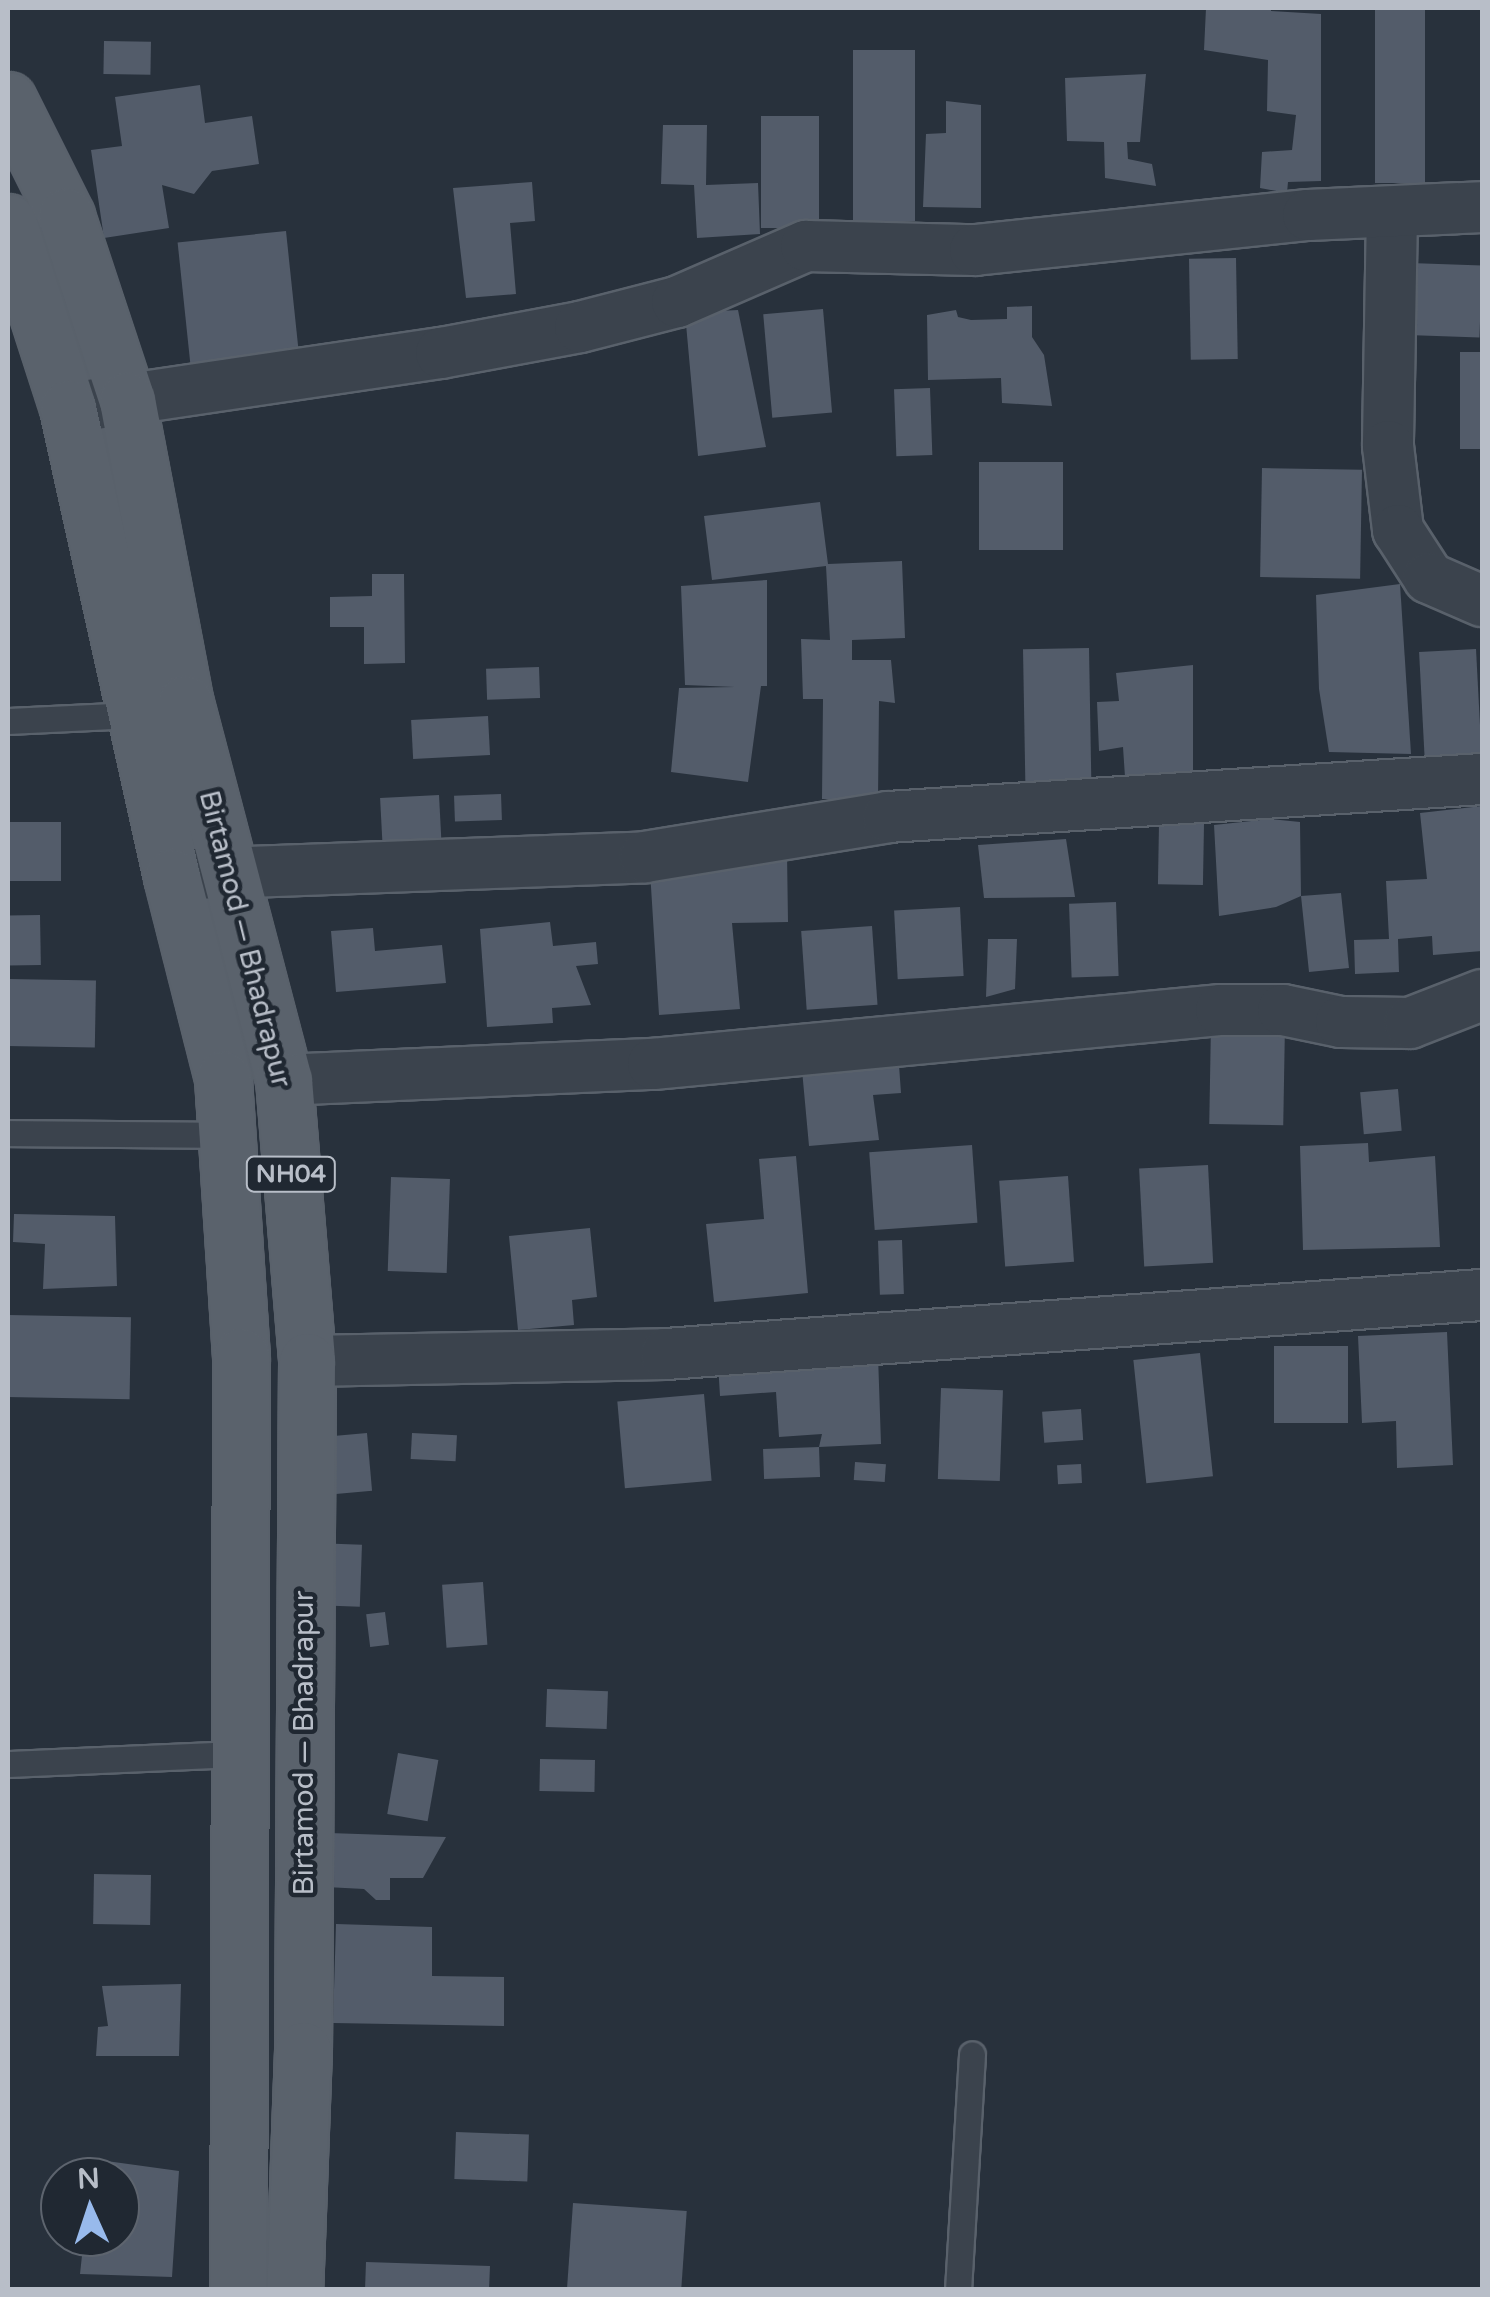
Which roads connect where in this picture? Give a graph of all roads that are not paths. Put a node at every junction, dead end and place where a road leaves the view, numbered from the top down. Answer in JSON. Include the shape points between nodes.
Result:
{"nodes":[{"id":1,"x":8,"y":100,"type":"edge"},
{"id":2,"x":1482,"y":207,"type":"edge"},
{"id":3,"x":1392,"y":212,"type":"junction"},
{"id":4,"x":8,"y":222,"type":"edge"},
{"id":5,"x":127,"y":400,"type":"junction"},
{"id":6,"x":68,"y":408,"type":"junction"},
{"id":7,"x":1482,"y":601,"type":"edge"},
{"id":8,"x":137,"y":715,"type":"junction"},
{"id":9,"x":8,"y":722,"type":"edge"},
{"id":10,"x":1482,"y":779,"type":"edge"},
{"id":11,"x":228,"y":870,"type":"junction"},
{"id":12,"x":172,"y":877,"type":"junction"},
{"id":13,"x":1482,"y":995,"type":"edge"},
{"id":14,"x":284,"y":1080,"type":"junction"},
{"id":15,"x":8,"y":1132,"type":"edge"},
{"id":16,"x":226,"y":1135,"type":"junction"},
{"id":17,"x":1482,"y":1295,"type":"edge"},
{"id":18,"x":302,"y":1299,"type":"junction"},
{"id":19,"x":237,"y":1305,"type":"junction"},
{"id":20,"x":307,"y":1361,"type":"junction"},
{"id":21,"x":242,"y":1754,"type":"junction"},
{"id":22,"x":8,"y":1764,"type":"edge"},
{"id":23,"x":972,"y":2054,"type":"dead end"},
{"id":24,"x":238,"y":2290,"type":"edge"},
{"id":25,"x":294,"y":2290,"type":"edge"},
{"id":26,"x":958,"y":2290,"type":"edge"}],
"edges":[{"from":1,"to":5,"type":"main road","name":"Birtamod — Bhadrapur","number":"NH04","via":[[66,216]]},
{"from":2,"to":3,"type":"street"},
{"from":3,"to":5,"type":"street","via":[[975,250],[806,246],[677,302],[580,327]]},
{"from":3,"to":7,"type":"street","via":[[1388,446],[1398,530],[1429,578]]},
{"from":4,"to":6,"type":"main road","name":"Birtamod — Bhadrapur","number":"NH04"},
{"from":5,"to":6,"type":"street"},
{"from":5,"to":11,"type":"main road","name":"Birtamod — Bhadrapur","number":"NH04","via":[[185,703]]},
{"from":6,"to":8,"type":"main road","name":"Birtamod — Bhadrapur","number":"NH04"},
{"from":8,"to":9,"type":"lane"},
{"from":8,"to":12,"type":"main road","name":"Birtamod — Bhadrapur","number":"NH04"},
{"from":10,"to":11,"type":"street","via":[[888,817],[645,858]]},
{"from":11,"to":12,"type":"street"},
{"from":11,"to":14,"type":"main road","name":"Birtamod — Bhadrapur","number":"NH04"},
{"from":12,"to":16,"type":"main road","name":"Birtamod — Bhadrapur","number":"NH04","via":[[223,1079]]},
{"from":13,"to":14,"type":"street","via":[[1410,1023],[1221,1010],[653,1064]]},
{"from":14,"to":18,"type":"main road","name":"Birtamod — Bhadrapur","number":"NH04"},
{"from":15,"to":16,"type":"lane"},
{"from":16,"to":19,"type":"main road","name":"Birtamod — Bhadrapur","number":"NH04"},
{"from":17,"to":20,"type":"street","via":[[686,1353]]},
{"from":18,"to":19,"type":"main road"},
{"from":18,"to":20,"type":"main road","name":"Birtamod — Bhadrapur","number":"NH04"},
{"from":19,"to":21,"type":"main road","name":"Birtamod — Bhadrapur","number":"NH04"},
{"from":20,"to":25,"type":"main road","name":"Birtamod — Bhadrapur","number":"NH04","via":[[303,2050]]},
{"from":21,"to":22,"type":"lane"},
{"from":21,"to":24,"type":"main road","name":"Birtamod — Bhadrapur","number":"NH04"},
{"from":23,"to":26,"type":"lane"}]}
